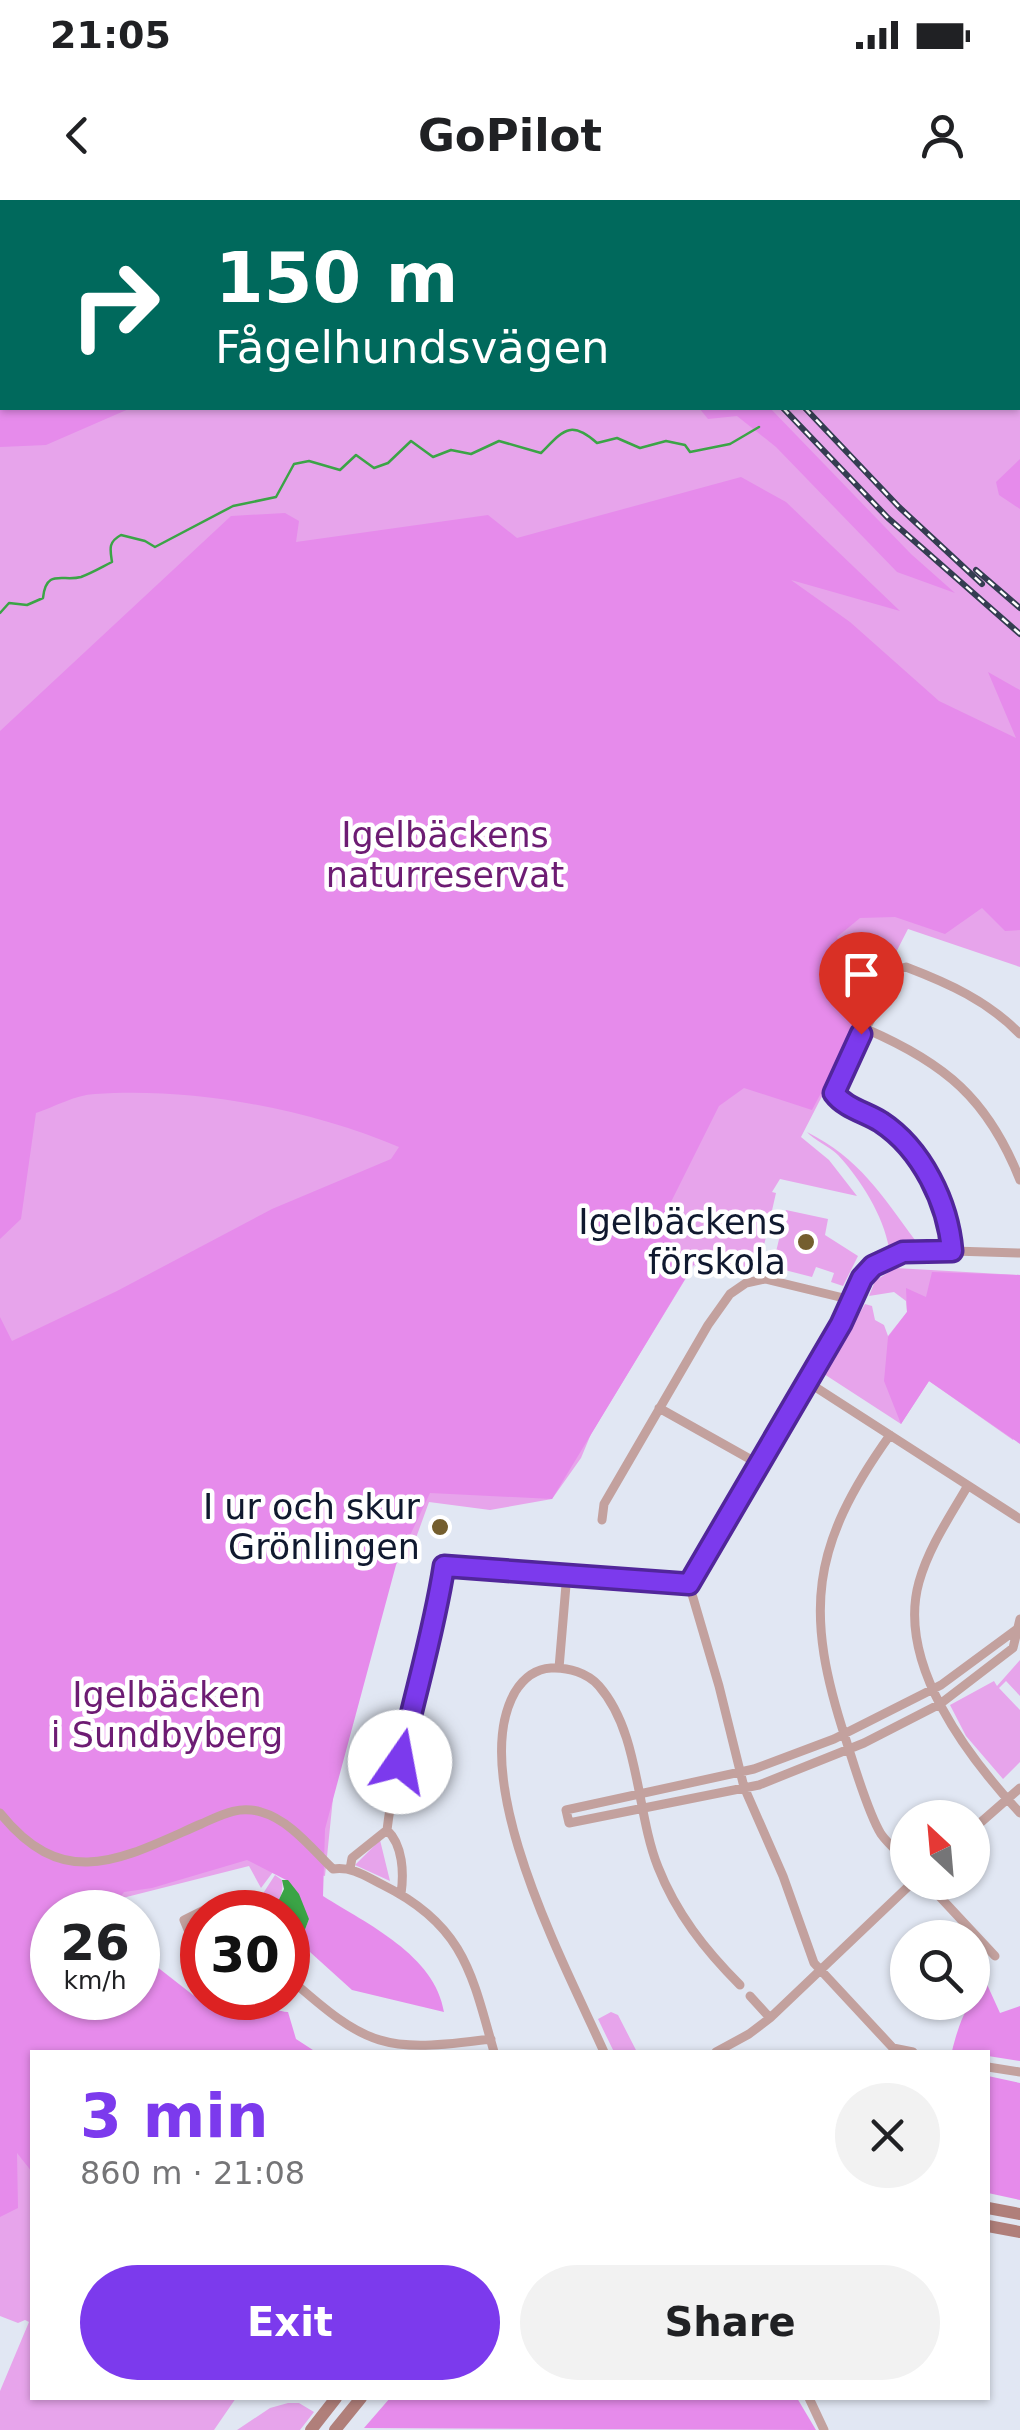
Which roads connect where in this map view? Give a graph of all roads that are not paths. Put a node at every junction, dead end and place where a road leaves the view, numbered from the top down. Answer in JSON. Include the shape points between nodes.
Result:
{"nodes":[{"id":1,"x":866,"y":1029,"type":"junction"},
{"id":2,"x":1020,"y":1034,"type":"edge"},
{"id":3,"x":1020,"y":1180,"type":"edge"},
{"id":4,"x":952,"y":1251,"type":"junction"},
{"id":5,"x":1020,"y":1254,"type":"edge"},
{"id":6,"x":852,"y":1300,"type":"junction"},
{"id":7,"x":806,"y":1381,"type":"junction"},
{"id":8,"x":659,"y":1408,"type":"junction"},
{"id":9,"x":890,"y":1435,"type":"junction"},
{"id":10,"x":758,"y":1462,"type":"junction"},
{"id":11,"x":967,"y":1487,"type":"junction"},
{"id":12,"x":1020,"y":1519,"type":"edge"},
{"id":13,"x":602,"y":1520,"type":"dead end"},
{"id":14,"x":567,"y":1574,"type":"junction"},
{"id":15,"x":689,"y":1584,"type":"junction"},
{"id":16,"x":1019,"y":1624,"type":"edge"},
{"id":17,"x":560,"y":1668,"type":"junction"},
{"id":18,"x":933,"y":1690,"type":"junction"},
{"id":19,"x":940,"y":1704,"type":"junction"},
{"id":20,"x":844,"y":1735,"type":"junction"},
{"id":21,"x":849,"y":1749,"type":"junction"},
{"id":22,"x":740,"y":1773,"type":"junction"},
{"id":23,"x":744,"y":1787,"type":"junction"},
{"id":24,"x":1020,"y":1788,"type":"edge"},
{"id":25,"x":641,"y":1794,"type":"junction"},
{"id":26,"x":1008,"y":1799,"type":"junction"},
{"id":27,"x":644,"y":1808,"type":"junction"},
{"id":28,"x":1020,"y":1812,"type":"edge"},
{"id":29,"x":0,"y":1814,"type":"edge"},
{"id":30,"x":990,"y":1814,"type":"edge"},
{"id":31,"x":387,"y":1830,"type":"junction"},
{"id":32,"x":890,"y":1843,"type":"edge"},
{"id":33,"x":350,"y":1869,"type":"junction"},
{"id":34,"x":401,"y":1894,"type":"junction"},
{"id":35,"x":893,"y":1900,"type":"edge"},
{"id":36,"x":943,"y":1900,"type":"edge"},
{"id":37,"x":995,"y":1956,"type":"dead end"},
{"id":38,"x":818,"y":1969,"type":"junction"},
{"id":39,"x":740,"y":1985,"type":"dead end"},
{"id":40,"x":310,"y":1996,"type":"edge"},
{"id":41,"x":750,"y":1996,"type":"dead end"},
{"id":42,"x":770,"y":2018,"type":"junction"},
{"id":43,"x":490,"y":2039,"type":"junction"},
{"id":44,"x":390,"y":2049,"type":"edge"},
{"id":45,"x":493,"y":2050,"type":"edge"},
{"id":46,"x":603,"y":2050,"type":"edge"},
{"id":47,"x":720,"y":2050,"type":"edge"},
{"id":48,"x":903,"y":2050,"type":"edge"},
{"id":49,"x":990,"y":2067,"type":"edge"},
{"id":50,"x":1020,"y":2072,"type":"edge"},
{"id":51,"x":990,"y":2208,"type":"edge"},
{"id":52,"x":1020,"y":2214,"type":"edge"},
{"id":53,"x":990,"y":2226,"type":"edge"},
{"id":54,"x":1020,"y":2232,"type":"edge"},
{"id":55,"x":334,"y":2400,"type":"edge"},
{"id":56,"x":358,"y":2400,"type":"edge"},
{"id":57,"x":810,"y":2400,"type":"edge"},
{"id":58,"x":311,"y":2430,"type":"edge"},
{"id":59,"x":334,"y":2430,"type":"edge"},
{"id":60,"x":824,"y":2430,"type":"edge"}],
"edges":[{"from":1,"to":2,"type":"street","via":[[894,972],[906,966],[984,1003]]},
{"from":1,"to":3,"type":"street","via":[[912,1048],[951,1078],[1005,1141]]},
{"from":1,"to":4,"type":"street","via":[[834,1093],[908,1148],[946,1214]]},
{"from":4,"to":5,"type":"street"},
{"from":4,"to":6,"type":"street","via":[[886,1259],[862,1278]]},
{"from":6,"to":7,"type":"street"},
{"from":6,"to":8,"type":"street","via":[[765,1278],[746,1283],[718,1308]]},
{"from":7,"to":9,"type":"street"},
{"from":7,"to":10,"type":"street"},
{"from":8,"to":10,"type":"street"},
{"from":8,"to":13,"type":"street","via":[[604,1504]]},
{"from":9,"to":11,"type":"street"},
{"from":9,"to":20,"type":"street","via":[[852,1495],[820,1583],[822,1660]]},
{"from":10,"to":15,"type":"street"},
{"from":11,"to":12,"type":"street"},
{"from":11,"to":18,"type":"street","via":[[932,1545],[917,1587],[920,1658]]},
{"from":14,"to":15,"type":"street"},
{"from":14,"to":17,"type":"street"},
{"from":14,"to":31,"type":"street","via":[[444,1566]]},
{"from":15,"to":22,"type":"street"},
{"from":16,"to":18,"type":"street"},
{"from":16,"to":19,"type":"street","via":[[1013,1648]]},
{"from":17,"to":25,"type":"street","via":[[580,1672],[601,1688]]},
{"from":17,"to":46,"type":"street","via":[[521,1682],[509,1703],[502,1768],[522,1863]]},
{"from":18,"to":19,"type":"street"},
{"from":18,"to":20,"type":"street"},
{"from":19,"to":21,"type":"street"},
{"from":19,"to":26,"type":"street","via":[[969,1756]]},
{"from":20,"to":21,"type":"street"},
{"from":20,"to":22,"type":"street"},
{"from":21,"to":23,"type":"street"},
{"from":21,"to":32,"type":"street"},
{"from":22,"to":23,"type":"street"},
{"from":22,"to":25,"type":"street"},
{"from":23,"to":27,"type":"street"},
{"from":23,"to":38,"type":"street"},
{"from":24,"to":26,"type":"street"},
{"from":25,"to":27,"type":"street"},
{"from":25,"to":27,"type":"street","via":[[566,1810],[569,1823]]},
{"from":26,"to":28,"type":"street"},
{"from":26,"to":30,"type":"street"},
{"from":27,"to":39,"type":"street","via":[[657,1865],[694,1936]]},
{"from":29,"to":33,"type":"street","via":[[36,1848],[90,1863],[126,1856],[227,1812],[257,1810],[278,1819],[333,1869]]},
{"from":31,"to":33,"type":"street","via":[[352,1858]]},
{"from":31,"to":34,"type":"street","via":[[397,1844]]},
{"from":33,"to":34,"type":"street"},
{"from":34,"to":43,"type":"street","via":[[439,1925],[465,1960]]},
{"from":35,"to":38,"type":"street"},
{"from":36,"to":37,"type":"street"},
{"from":38,"to":42,"type":"street"},
{"from":38,"to":48,"type":"street","via":[[893,2048]]},
{"from":40,"to":44,"type":"street","via":[[343,2024]]},
{"from":41,"to":42,"type":"street"},
{"from":42,"to":47,"type":"street"},
{"from":43,"to":44,"type":"street"},
{"from":43,"to":45,"type":"street"},
{"from":49,"to":50,"type":"street"},
{"from":51,"to":52,"type":"main road"},
{"from":53,"to":54,"type":"main road"},
{"from":55,"to":58,"type":"main road"},
{"from":56,"to":59,"type":"main road"},
{"from":57,"to":60,"type":"street"}]}
